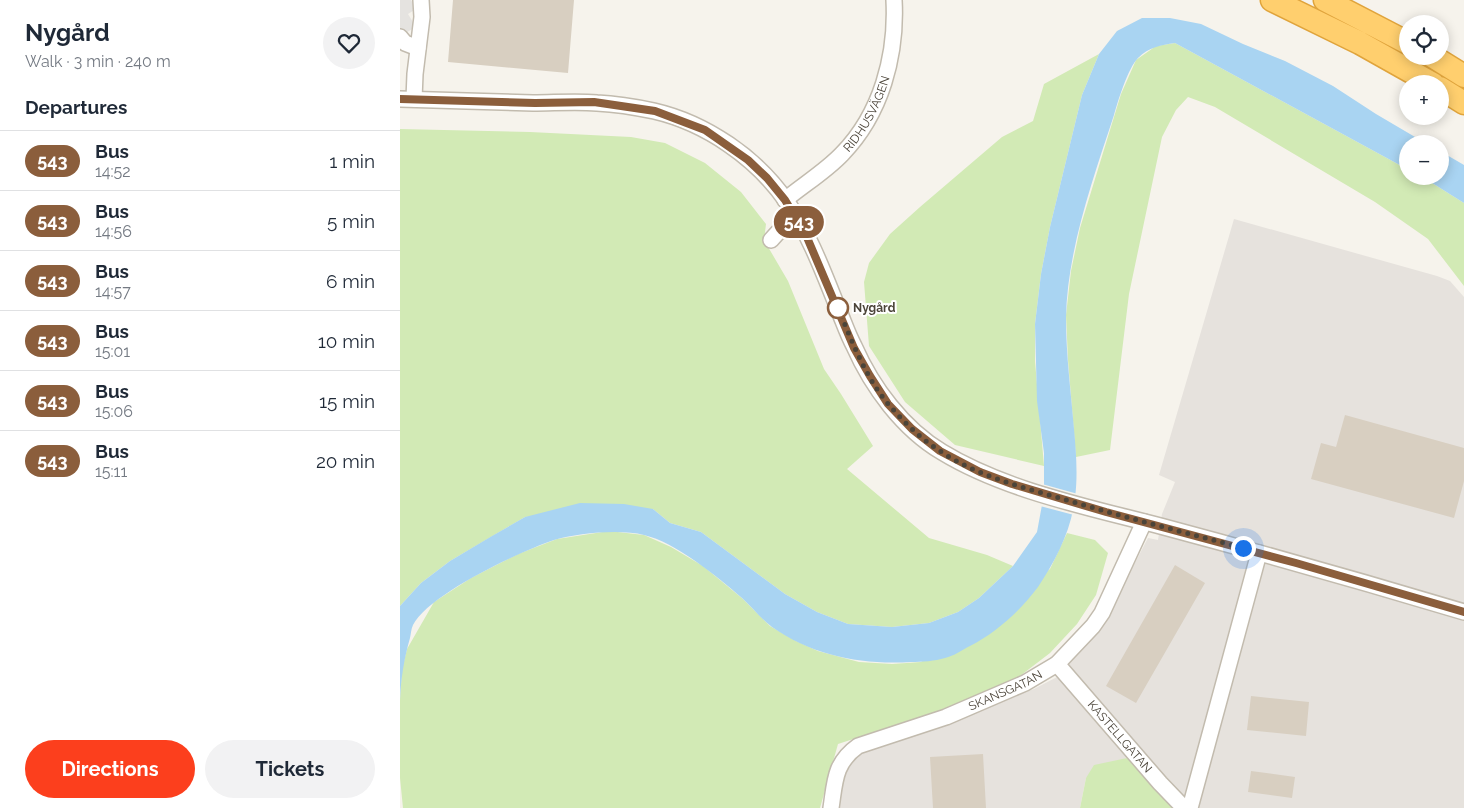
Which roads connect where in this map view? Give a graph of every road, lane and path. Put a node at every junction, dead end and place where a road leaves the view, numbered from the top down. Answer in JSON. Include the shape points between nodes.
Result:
{"nodes":[{"id":1,"x":421,"y":0,"type":"edge"},
{"id":2,"x":894,"y":0,"type":"edge"},
{"id":3,"x":1272,"y":0,"type":"edge"},
{"id":4,"x":1324,"y":0,"type":"edge"},
{"id":5,"x":400,"y":36,"type":"edge"},
{"id":6,"x":1399,"y":38,"type":"edge"},
{"id":7,"x":418,"y":48,"type":"junction"},
{"id":8,"x":1446,"y":65,"type":"edge"},
{"id":9,"x":1417,"y":75,"type":"edge"},
{"id":10,"x":1464,"y":76,"type":"edge"},
{"id":11,"x":1449,"y":94,"type":"edge"},
{"id":12,"x":407,"y":99,"type":"edge"},
{"id":13,"x":1464,"y":103,"type":"edge"},
{"id":14,"x":785,"y":200,"type":"junction"},
{"id":15,"x":796,"y":217,"type":"junction"},
{"id":16,"x":771,"y":240,"type":"dead end"},
{"id":17,"x":1144,"y":522,"type":"junction"},
{"id":18,"x":1259,"y":553,"type":"junction"},
{"id":19,"x":1464,"y":612,"type":"edge"},
{"id":20,"x":1057,"y":664,"type":"junction"},
{"id":21,"x":831,"y":808,"type":"edge"},
{"id":22,"x":1184,"y":808,"type":"edge"},
{"id":23,"x":1190,"y":808,"type":"edge"}],
"edges":[{"from":1,"to":7,"type":"street"},
{"from":2,"to":14,"type":"street","name":"RIDHUSVÄGEN","via":[[894,43],[877,103],[860,132],[841,155]]},
{"from":3,"to":9,"type":"highway","via":[[1360,42]]},
{"from":4,"to":6,"type":"highway"},
{"from":5,"to":7,"type":"street","via":[[405,44]]},
{"from":7,"to":12,"type":"street"},
{"from":8,"to":10,"type":"highway"},
{"from":11,"to":13,"type":"highway"},
{"from":12,"to":14,"type":"street","via":[[594,102],[655,111],[705,130],[748,160]]},
{"from":14,"to":15,"type":"street"},
{"from":15,"to":16,"type":"street"},
{"from":15,"to":17,"type":"street","via":[[815,253],[854,348],[888,404],[912,429],[940,451],[980,472]]},
{"from":17,"to":18,"type":"street"},
{"from":17,"to":20,"type":"street","name":"SKANSGATAN","via":[[1102,613],[1094,626]]},
{"from":18,"to":19,"type":"street"},
{"from":18,"to":23,"type":"street"},
{"from":20,"to":21,"type":"street","name":"SKANSGATAN","via":[[1025,683],[946,717],[858,746],[838,767]]},
{"from":20,"to":22,"type":"street","name":"KASTELLGATAN"}]}
